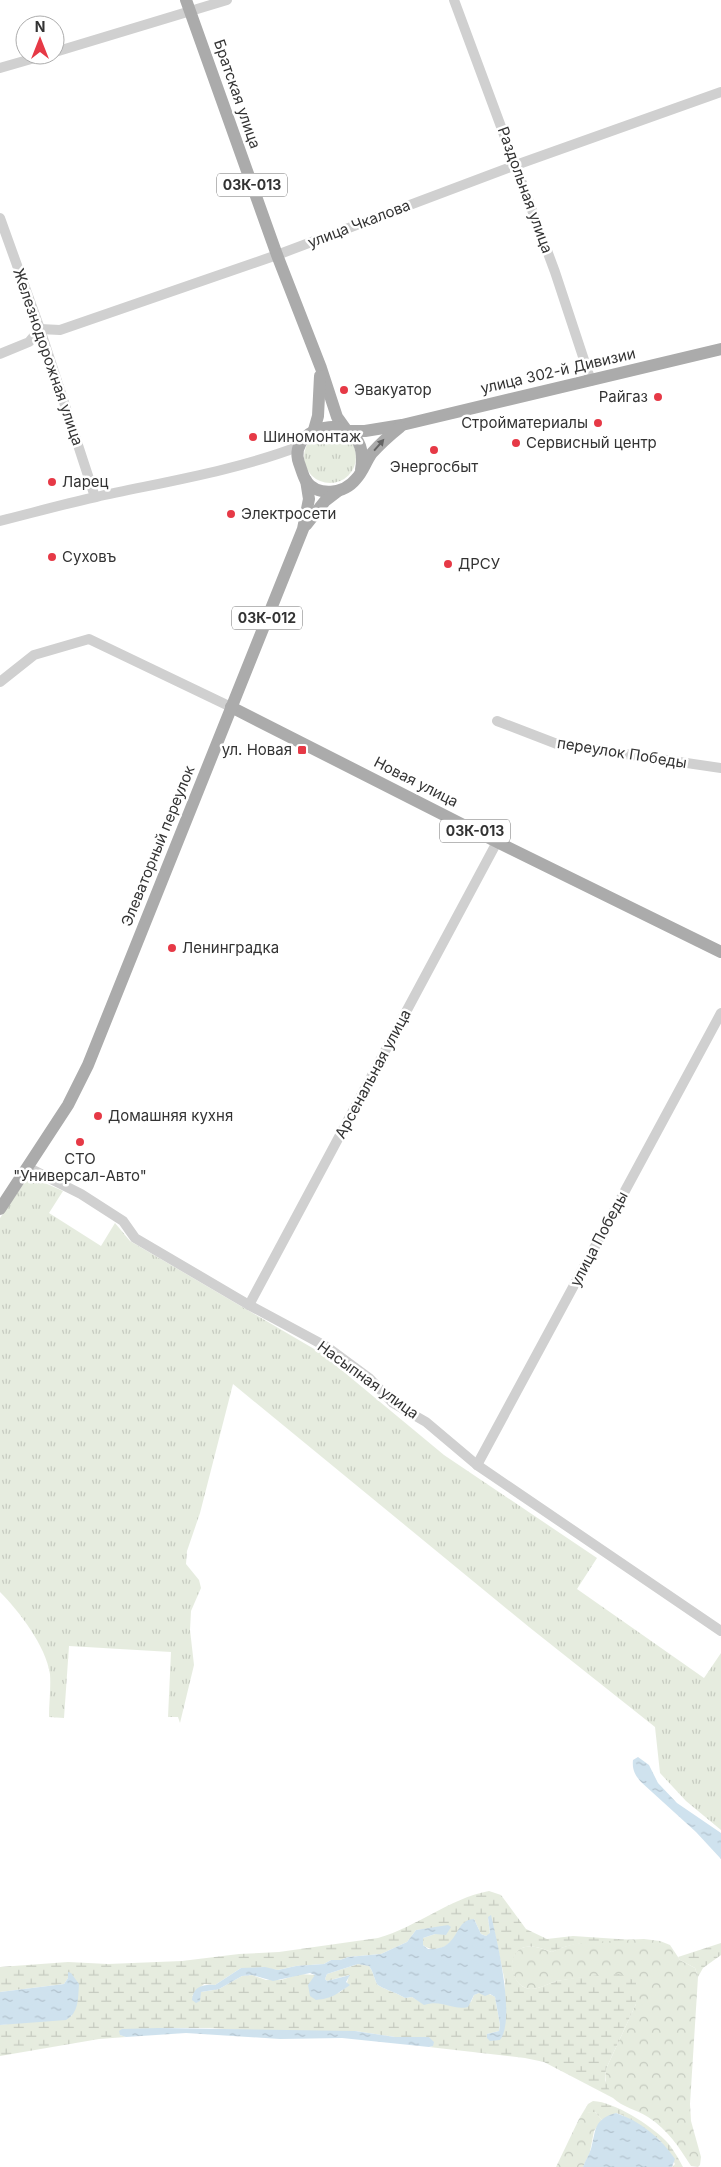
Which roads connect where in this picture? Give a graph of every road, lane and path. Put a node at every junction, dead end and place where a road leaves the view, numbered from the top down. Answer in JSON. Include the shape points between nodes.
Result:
{"nodes":[{"id":1,"x":227,"y":0,"type":"edge"},
{"id":2,"x":454,"y":0,"type":"edge"},
{"id":3,"x":188,"y":6,"type":"edge"},
{"id":4,"x":65,"y":49,"type":"edge"},
{"id":5,"x":15,"y":64,"type":"edge"},
{"id":6,"x":0,"y":68,"type":"edge"},
{"id":7,"x":721,"y":92,"type":"edge"},
{"id":8,"x":516,"y":166,"type":"junction"},
{"id":9,"x":0,"y":218,"type":"edge"},
{"id":10,"x":277,"y":256,"type":"junction"},
{"id":11,"x":40,"y":329,"type":"junction"},
{"id":12,"x":721,"y":349,"type":"edge"},
{"id":13,"x":0,"y":354,"type":"edge"},
{"id":14,"x":321,"y":368,"type":"junction"},
{"id":15,"x":590,"y":381,"type":"junction"},
{"id":16,"x":402,"y":425,"type":"junction"},
{"id":17,"x":314,"y":430,"type":"junction"},
{"id":18,"x":347,"y":431,"type":"junction"},
{"id":19,"x":300,"y":446,"type":"junction"},
{"id":20,"x":274,"y":456,"type":"junction"},
{"id":21,"x":298,"y":460,"type":"junction"},
{"id":22,"x":362,"y":470,"type":"junction"},
{"id":23,"x":306,"y":480,"type":"junction"},
{"id":24,"x":338,"y":492,"type":"junction"},
{"id":25,"x":95,"y":497,"type":"junction"},
{"id":26,"x":0,"y":521,"type":"edge"},
{"id":27,"x":303,"y":529,"type":"junction"},
{"id":28,"x":0,"y":682,"type":"edge"},
{"id":29,"x":231,"y":707,"type":"junction"},
{"id":30,"x":497,"y":721,"type":"dead end"},
{"id":31,"x":721,"y":768,"type":"edge"},
{"id":32,"x":497,"y":842,"type":"junction"},
{"id":33,"x":721,"y":952,"type":"edge"},
{"id":34,"x":721,"y":1013,"type":"edge"},
{"id":35,"x":28,"y":1168,"type":"junction"},
{"id":36,"x":0,"y":1209,"type":"edge"},
{"id":37,"x":249,"y":1305,"type":"junction"},
{"id":38,"x":477,"y":1464,"type":"junction"},
{"id":39,"x":720,"y":1626,"type":"edge"}],
"edges":[{"from":1,"to":3,"type":"street"},
{"from":2,"to":8,"type":"street","name":"Раздольная улица"},
{"from":3,"to":4,"type":"street"},
{"from":3,"to":10,"type":"main road","name":"Братская улица","number":"03К-013"},
{"from":5,"to":6,"type":"street"},
{"from":7,"to":8,"type":"street","name":"улица Чкалова"},
{"from":8,"to":10,"type":"street","name":"улица Чкалова"},
{"from":8,"to":15,"type":"street","name":"Раздольная улица"},
{"from":9,"to":11,"type":"street","name":"Железнодорожная улица"},
{"from":10,"to":11,"type":"street","name":"улица Чкалова","via":[[60,330]]},
{"from":10,"to":14,"type":"main road","name":"Братская улица","number":"03К-013"},
{"from":11,"to":13,"type":"street","via":[[29,342]]},
{"from":11,"to":25,"type":"street","name":"Железнодорожная улица"},
{"from":12,"to":15,"type":"main road","name":"улица 302-й Дивизии"},
{"from":14,"to":17,"type":"main road","name":"Братская улица","number":"03К-013"},
{"from":14,"to":18,"type":"main road","name":"Братская улица","number":"03К-013","via":[[337,417]]},
{"from":15,"to":16,"type":"main road","name":"улица 302-й Дивизии"},
{"from":16,"to":18,"type":"main road","name":"улица 302-й Дивизии"},
{"from":22,"to":16,"type":"main road","name":"улица 302-й Дивизии","one_way":true,"via":[[384,440]]},
{"from":17,"to":18,"type":"main road","via":[[337,426]]},
{"from":17,"to":19,"type":"main road"},
{"from":18,"to":22,"type":"main road","number":"03К-013","via":[[362,450]]},
{"from":19,"to":20,"type":"street"},
{"from":19,"to":21,"type":"main road"},
{"from":20,"to":21,"type":"street"},
{"from":20,"to":25,"type":"street"},
{"from":21,"to":23,"type":"main road"},
{"from":22,"to":24,"type":"main road","via":[[356,479]]},
{"from":23,"to":24,"type":"main road","via":[[316,489]]},
{"from":23,"to":27,"type":"main road","name":"Элеваторный переулок","via":[[309,499]]},
{"from":24,"to":27,"type":"main road","name":"Элеваторный переулок","via":[[325,501]]},
{"from":25,"to":26,"type":"street"},
{"from":27,"to":29,"type":"main road","name":"Элеваторный переулок","number":"03К-012"},
{"from":28,"to":29,"type":"street","via":[[34,655],[90,639]]},
{"from":29,"to":32,"type":"main road","name":"Новая улица","number":"03К-013"},
{"from":29,"to":35,"type":"main road","name":"Элеваторный переулок","number":"03К-012","via":[[88,1065],[68,1105]]},
{"from":30,"to":31,"type":"street","name":"переулок Победы","via":[[557,744]]},
{"from":32,"to":33,"type":"main road","name":"Новая улица","number":"03К-013"},
{"from":32,"to":37,"type":"street","name":"Арсенальная улица"},
{"from":34,"to":38,"type":"street","name":"улица Победы"},
{"from":35,"to":36,"type":"main road","number":"03К-012"},
{"from":35,"to":37,"type":"street","name":"Насыпная улица","via":[[81,1194],[123,1221],[136,1238]]},
{"from":37,"to":38,"type":"street","name":"Насыпная улица","via":[[327,1347],[369,1378],[393,1402],[426,1422]]},
{"from":38,"to":39,"type":"street","name":"Насыпная улица"}]}
